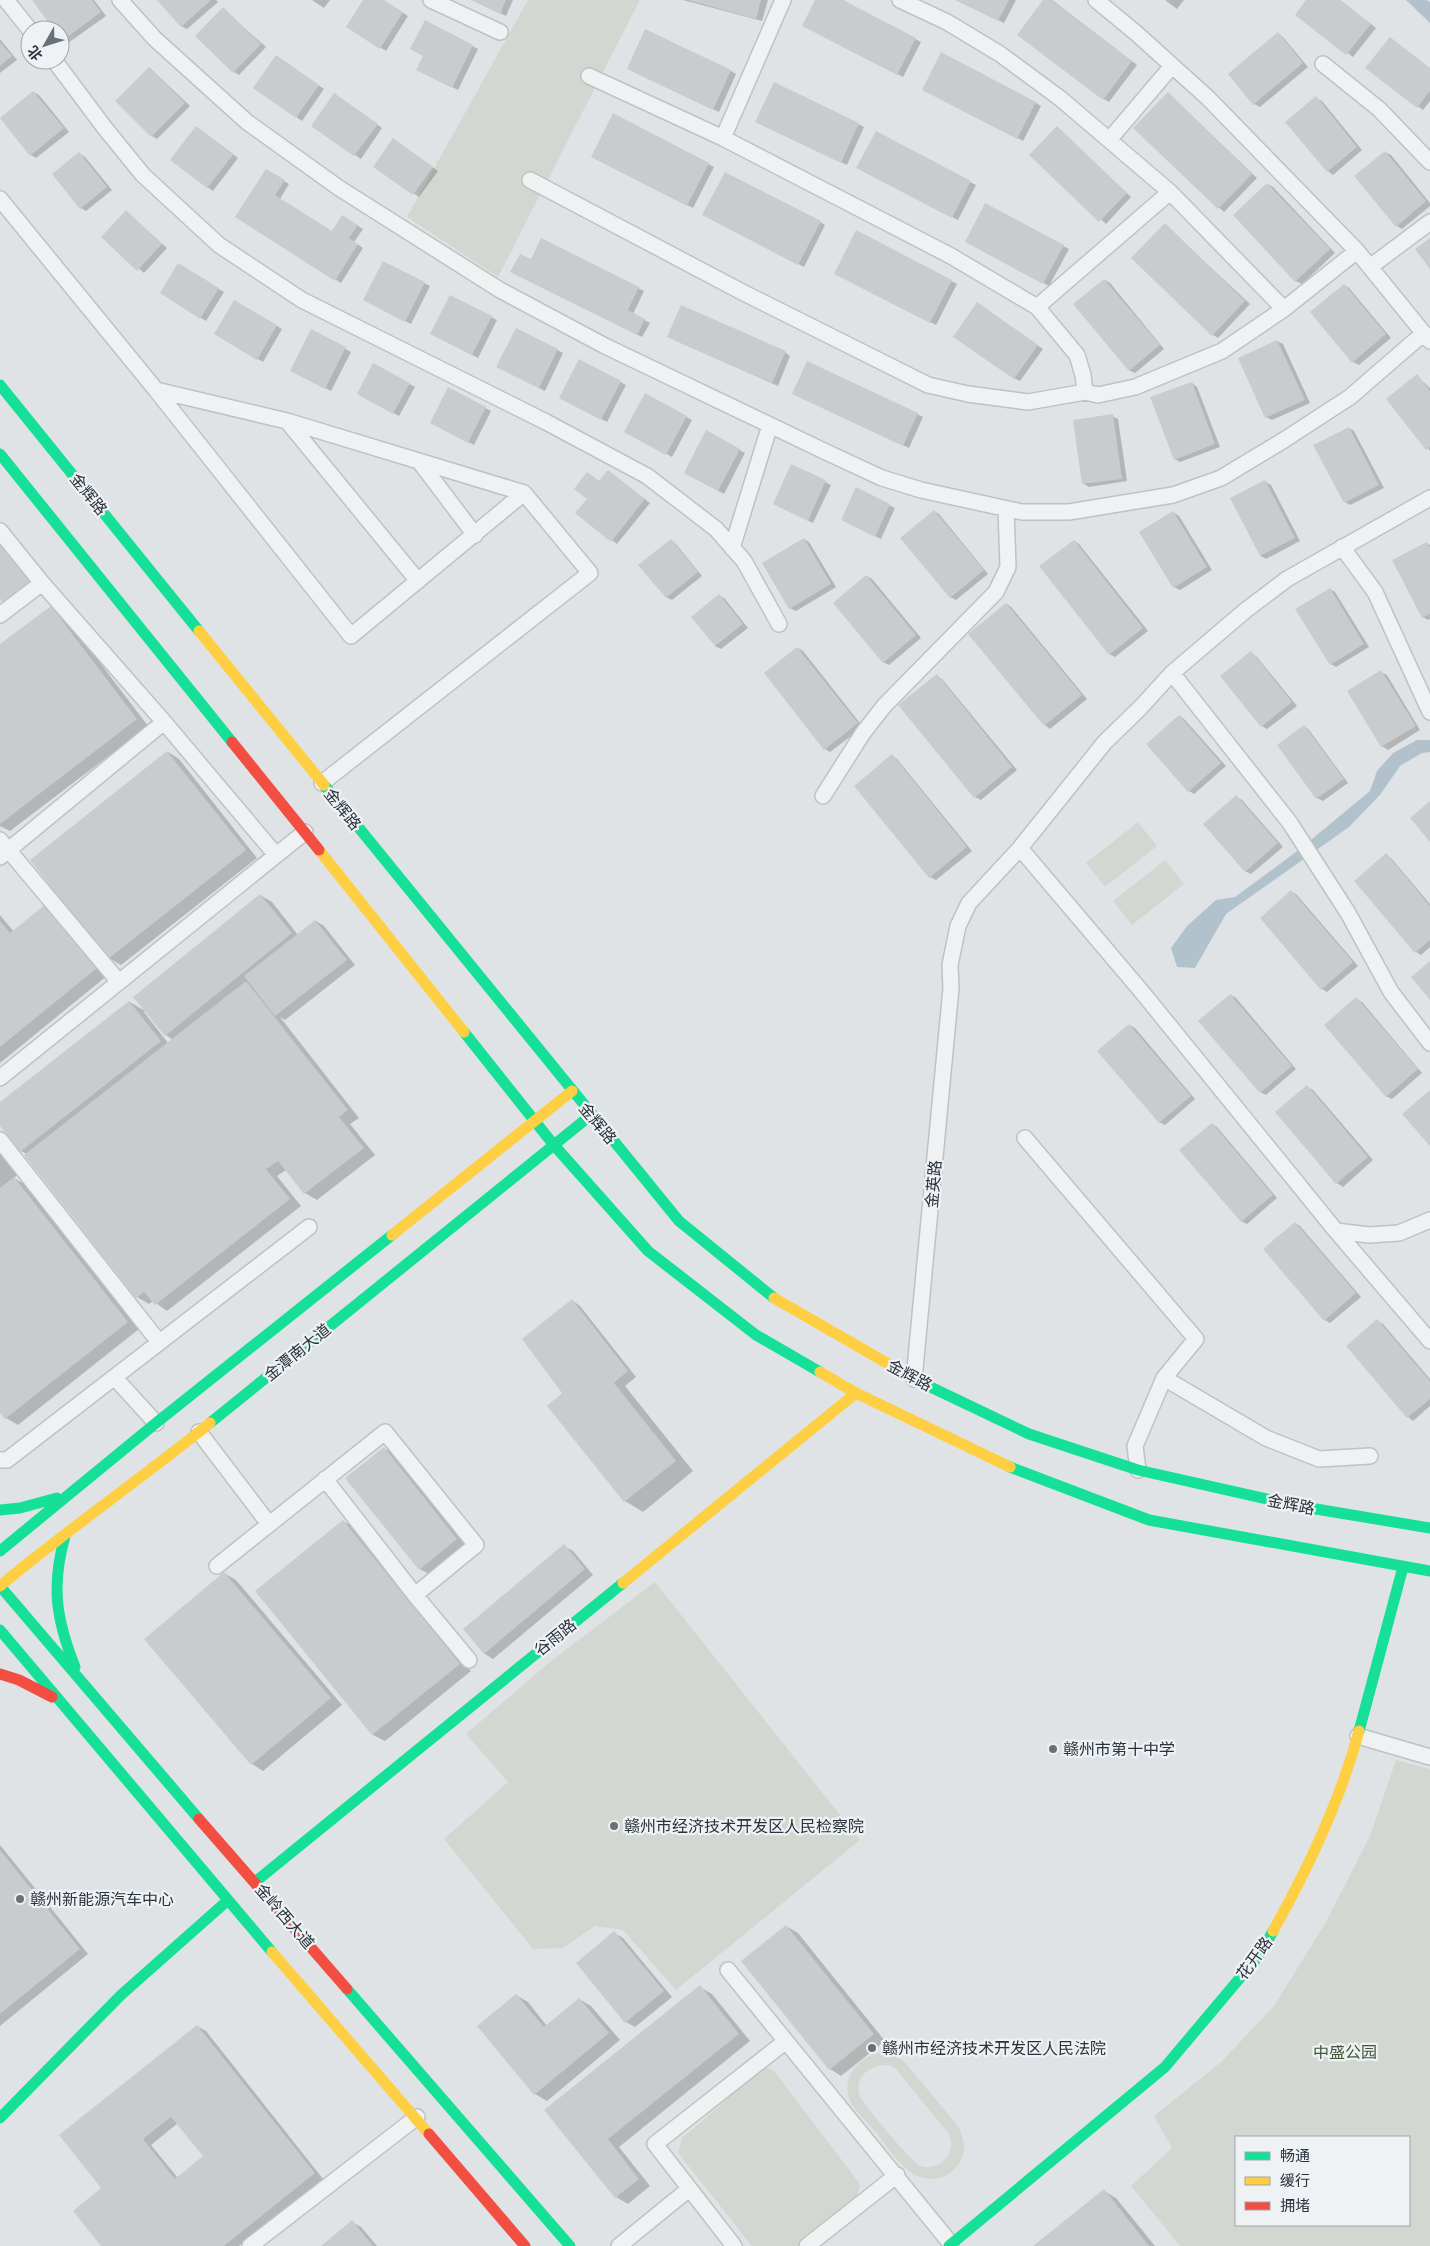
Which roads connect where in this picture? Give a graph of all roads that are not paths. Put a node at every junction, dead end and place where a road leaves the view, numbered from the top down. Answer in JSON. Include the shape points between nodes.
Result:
{"nodes":[{"id":1,"x":6,"y":0,"type":"edge"},
{"id":2,"x":120,"y":0,"type":"edge"},
{"id":3,"x":432,"y":0,"type":"edge"},
{"id":4,"x":783,"y":0,"type":"edge"},
{"id":5,"x":900,"y":0,"type":"edge"},
{"id":6,"x":1096,"y":0,"type":"edge"},
{"id":7,"x":22,"y":20,"type":"edge"},
{"id":8,"x":500,"y":32,"type":"dead end"},
{"id":9,"x":1323,"y":64,"type":"dead end"},
{"id":10,"x":1172,"y":66,"type":"junction"},
{"id":11,"x":62,"y":70,"type":"edge"},
{"id":12,"x":589,"y":76,"type":"dead end"},
{"id":13,"x":723,"y":138,"type":"junction"},
{"id":14,"x":1109,"y":140,"type":"junction"},
{"id":15,"x":1430,"y":162,"type":"edge"},
{"id":16,"x":530,"y":180,"type":"dead end"},
{"id":17,"x":1170,"y":192,"type":"junction"},
{"id":18,"x":3,"y":209,"type":"edge"},
{"id":19,"x":1430,"y":222,"type":"edge"},
{"id":20,"x":1357,"y":251,"type":"junction"},
{"id":21,"x":1370,"y":267,"type":"junction"},
{"id":22,"x":1037,"y":308,"type":"junction"},
{"id":23,"x":1284,"y":309,"type":"junction"},
{"id":24,"x":1427,"y":337,"type":"edge"},
{"id":25,"x":0,"y":385,"type":"edge"},
{"id":26,"x":156,"y":390,"type":"junction"},
{"id":27,"x":1085,"y":392,"type":"junction"},
{"id":28,"x":287,"y":421,"type":"junction"},
{"id":29,"x":770,"y":426,"type":"junction"},
{"id":30,"x":0,"y":454,"type":"edge"},
{"id":31,"x":419,"y":461,"type":"junction"},
{"id":32,"x":524,"y":493,"type":"junction"},
{"id":33,"x":1430,"y":498,"type":"edge"},
{"id":34,"x":1006,"y":509,"type":"junction"},
{"id":35,"x":0,"y":531,"type":"edge"},
{"id":36,"x":475,"y":535,"type":"junction"},
{"id":37,"x":1342,"y":547,"type":"junction"},
{"id":38,"x":732,"y":548,"type":"junction"},
{"id":39,"x":418,"y":581,"type":"junction"},
{"id":40,"x":42,"y":583,"type":"junction"},
{"id":41,"x":0,"y":615,"type":"edge"},
{"id":42,"x":779,"y":624,"type":"dead end"},
{"id":43,"x":1172,"y":673,"type":"junction"},
{"id":44,"x":1430,"y":712,"type":"edge"},
{"id":45,"x":164,"y":722,"type":"junction"},
{"id":46,"x":322,"y":783,"type":"junction"},
{"id":47,"x":824,"y":796,"type":"dead end"},
{"id":48,"x":305,"y":832,"type":"junction"},
{"id":49,"x":1020,"y":848,"type":"junction"},
{"id":50,"x":3,"y":849,"type":"edge"},
{"id":51,"x":276,"y":855,"type":"junction"},
{"id":52,"x":119,"y":982,"type":"junction"},
{"id":53,"x":1430,"y":1043,"type":"edge"},
{"id":54,"x":0,"y":1078,"type":"edge"},
{"id":55,"x":572,"y":1092,"type":"junction"},
{"id":56,"x":591,"y":1115,"type":"junction"},
{"id":57,"x":534,"y":1120,"type":"junction"},
{"id":58,"x":1025,"y":1138,"type":"dead end"},
{"id":59,"x":0,"y":1140,"type":"edge"},
{"id":60,"x":553,"y":1144,"type":"junction"},
{"id":61,"x":1430,"y":1220,"type":"edge"},
{"id":62,"x":309,"y":1227,"type":"dead end"},
{"id":63,"x":1336,"y":1231,"type":"junction"},
{"id":64,"x":1430,"y":1341,"type":"edge"},
{"id":65,"x":159,"y":1342,"type":"junction"},
{"id":66,"x":115,"y":1378,"type":"junction"},
{"id":67,"x":1164,"y":1378,"type":"junction"},
{"id":68,"x":914,"y":1379,"type":"junction"},
{"id":69,"x":856,"y":1393,"type":"junction"},
{"id":70,"x":156,"y":1422,"type":"junction"},
{"id":71,"x":199,"y":1432,"type":"junction"},
{"id":72,"x":1370,"y":1456,"type":"dead end"},
{"id":73,"x":0,"y":1460,"type":"edge"},
{"id":74,"x":1138,"y":1470,"type":"junction"},
{"id":75,"x":325,"y":1479,"type":"junction"},
{"id":76,"x":73,"y":1490,"type":"junction"},
{"id":77,"x":0,"y":1510,"type":"edge"},
{"id":78,"x":269,"y":1524,"type":"junction"},
{"id":79,"x":1430,"y":1528,"type":"edge"},
{"id":80,"x":66,"y":1536,"type":"junction"},
{"id":81,"x":0,"y":1551,"type":"edge"},
{"id":82,"x":218,"y":1566,"type":"dead end"},
{"id":83,"x":1403,"y":1566,"type":"junction"},
{"id":84,"x":1430,"y":1572,"type":"edge"},
{"id":85,"x":0,"y":1586,"type":"edge"},
{"id":86,"x":415,"y":1595,"type":"junction"},
{"id":87,"x":0,"y":1630,"type":"edge"},
{"id":88,"x":469,"y":1660,"type":"dead end"},
{"id":89,"x":0,"y":1674,"type":"edge"},
{"id":90,"x":82,"y":1683,"type":"junction"},
{"id":91,"x":69,"y":1710,"type":"junction"},
{"id":92,"x":1358,"y":1736,"type":"junction"},
{"id":93,"x":1430,"y":1757,"type":"edge"},
{"id":94,"x":255,"y":1882,"type":"junction"},
{"id":95,"x":228,"y":1901,"type":"junction"},
{"id":96,"x":728,"y":1970,"type":"dead end"},
{"id":97,"x":786,"y":2041,"type":"junction"},
{"id":98,"x":417,"y":2117,"type":"junction"},
{"id":99,"x":0,"y":2118,"type":"edge"},
{"id":100,"x":896,"y":2175,"type":"junction"},
{"id":101,"x":689,"y":2189,"type":"junction"},
{"id":102,"x":950,"y":2245,"type":"edge"},
{"id":103,"x":250,"y":2246,"type":"edge"},
{"id":104,"x":525,"y":2246,"type":"edge"},
{"id":105,"x":570,"y":2246,"type":"edge"},
{"id":106,"x":619,"y":2246,"type":"edge"},
{"id":107,"x":734,"y":2246,"type":"edge"},
{"id":108,"x":807,"y":2246,"type":"edge"}],
"edges":[{"from":1,"to":7,"type":"street"},
{"from":2,"to":29,"type":"street","via":[[155,39],[247,122],[339,188],[500,290],[604,346]]},
{"from":3,"to":8,"type":"street"},
{"from":4,"to":13,"type":"street"},
{"from":5,"to":14,"type":"street","via":[[947,22],[1000,54]]},
{"from":6,"to":10,"type":"street"},
{"from":9,"to":15,"type":"street","via":[[1379,109]]},
{"from":10,"to":14,"type":"street"},
{"from":10,"to":20,"type":"street","via":[[1208,98]]},
{"from":11,"to":38,"type":"street","via":[[143,175],[219,245],[302,300],[648,476],[716,529]]},
{"from":12,"to":13,"type":"street"},
{"from":13,"to":22,"type":"street","via":[[951,256]]},
{"from":14,"to":17,"type":"street"},
{"from":16,"to":27,"type":"street","via":[[744,293],[928,384],[968,394],[1028,402]]},
{"from":17,"to":22,"type":"street"},
{"from":17,"to":23,"type":"street"},
{"from":18,"to":26,"type":"street"},
{"from":19,"to":21,"type":"street"},
{"from":20,"to":21,"type":"street"},
{"from":20,"to":23,"type":"street"},
{"from":21,"to":24,"type":"street"},
{"from":22,"to":27,"type":"street","via":[[1076,355]]},
{"from":23,"to":27,"type":"street","via":[[1222,351],[1135,387],[1098,394]]},
{"from":24,"to":34,"type":"street","via":[[1350,397],[1221,478],[1173,495],[1069,512]]},
{"from":25,"to":46,"type":"main road","name":"金辉路"},
{"from":26,"to":28,"type":"street"},
{"from":26,"to":39,"type":"street","via":[[351,636]]},
{"from":28,"to":31,"type":"street"},
{"from":28,"to":39,"type":"street"},
{"from":29,"to":34,"type":"street","via":[[882,478]]},
{"from":29,"to":38,"type":"street"},
{"from":30,"to":48,"type":"main road"},
{"from":31,"to":32,"type":"street"},
{"from":31,"to":36,"type":"street"},
{"from":32,"to":36,"type":"street"},
{"from":32,"to":46,"type":"street","via":[[590,573]]},
{"from":33,"to":37,"type":"street","name":"金英路"},
{"from":34,"to":47,"type":"street","via":[[1008,567],[996,592],[884,706]]},
{"from":35,"to":40,"type":"street"},
{"from":36,"to":39,"type":"street"},
{"from":37,"to":43,"type":"street","name":"金英路","via":[[1287,579]]},
{"from":37,"to":44,"type":"street","via":[[1375,592]]},
{"from":38,"to":42,"type":"street","via":[[744,561]]},
{"from":40,"to":41,"type":"street"},
{"from":40,"to":45,"type":"street"},
{"from":43,"to":49,"type":"street","name":"金英路","via":[[1105,742]]},
{"from":43,"to":53,"type":"street","via":[[1290,823],[1348,913],[1391,992]]},
{"from":45,"to":50,"type":"street"},
{"from":45,"to":51,"type":"street"},
{"from":46,"to":55,"type":"main road","name":"金辉路"},
{"from":48,"to":51,"type":"street"},
{"from":48,"to":57,"type":"main road"},
{"from":49,"to":63,"type":"street"},
{"from":49,"to":68,"type":"street","name":"金英路","via":[[969,903],[958,926],[950,965],[951,988]]},
{"from":50,"to":52,"type":"street"},
{"from":51,"to":52,"type":"street"},
{"from":52,"to":54,"type":"street"},
{"from":55,"to":56,"type":"main road","name":"金辉路"},
{"from":55,"to":57,"type":"main road","name":"金潭南大道"},
{"from":56,"to":60,"type":"main road","name":"金潭南大道"},
{"from":56,"to":68,"type":"main road","name":"金辉路","via":[[679,1221],[779,1302]]},
{"from":57,"to":60,"type":"main road"},
{"from":57,"to":70,"type":"main road","name":"金潭南大道"},
{"from":58,"to":67,"type":"street","via":[[1196,1339]]},
{"from":59,"to":65,"type":"street"},
{"from":60,"to":69,"type":"main road","via":[[648,1251],[756,1335]]},
{"from":60,"to":71,"type":"main road","name":"金潭南大道"},
{"from":61,"to":63,"type":"street","via":[[1399,1233],[1369,1235]]},
{"from":62,"to":65,"type":"street"},
{"from":63,"to":64,"type":"street"},
{"from":65,"to":66,"type":"street"},
{"from":66,"to":70,"type":"street"},
{"from":66,"to":73,"type":"street","via":[[7,1460]]},
{"from":67,"to":72,"type":"street","via":[[1266,1438],[1319,1459]]},
{"from":67,"to":74,"type":"street","via":[[1135,1446]]},
{"from":68,"to":74,"type":"main road","name":"金辉路","via":[[1029,1434]]},
{"from":69,"to":83,"type":"main road","via":[[1012,1468],[1149,1520]]},
{"from":69,"to":94,"type":"main road","name":"谷雨路"},
{"from":70,"to":76,"type":"main road","name":"金潭南大道"},
{"from":71,"to":78,"type":"street"},
{"from":71,"to":80,"type":"main road","name":"金潭南大道"},
{"from":74,"to":79,"type":"main road","name":"金辉路","via":[[1298,1506]]},
{"from":75,"to":78,"type":"street"},
{"from":75,"to":86,"type":"street"},
{"from":75,"to":86,"type":"street","via":[[385,1432],[476,1545]]},
{"from":76,"to":77,"type":"main road","via":[[38,1504]]},
{"from":76,"to":81,"type":"main road","name":"金潭南大道"},
{"from":78,"to":82,"type":"street"},
{"from":80,"to":85,"type":"main road","name":"金潭南大道","via":[[38,1554]]},
{"from":80,"to":90,"type":"main road","via":[[56,1570],[56,1607],[66,1647]]},
{"from":83,"to":84,"type":"main road"},
{"from":83,"to":92,"type":"main road","name":"花开路"},
{"from":85,"to":90,"type":"main road","name":"金岭西大道"},
{"from":86,"to":88,"type":"street"},
{"from":87,"to":91,"type":"main road","name":"金岭西大道"},
{"from":89,"to":91,"type":"main road","via":[[37,1688]]},
{"from":90,"to":94,"type":"main road","name":"金岭西大道"},
{"from":91,"to":95,"type":"main road","name":"金岭西大道"},
{"from":92,"to":93,"type":"street"},
{"from":92,"to":102,"type":"main road","name":"花开路","via":[[1323,1835],[1261,1953],[1165,2067]]},
{"from":94,"to":105,"type":"main road","name":"金岭西大道"},
{"from":95,"to":98,"type":"main road","name":"金岭西大道"},
{"from":95,"to":99,"type":"main road","via":[[121,1995]]},
{"from":96,"to":97,"type":"street"},
{"from":97,"to":100,"type":"street"},
{"from":97,"to":101,"type":"street","via":[[655,2144]]},
{"from":98,"to":103,"type":"street"},
{"from":98,"to":104,"type":"main road","name":"金岭西大道"},
{"from":100,"to":102,"type":"street"},
{"from":100,"to":108,"type":"street"},
{"from":101,"to":106,"type":"street"},
{"from":101,"to":107,"type":"street"}]}
